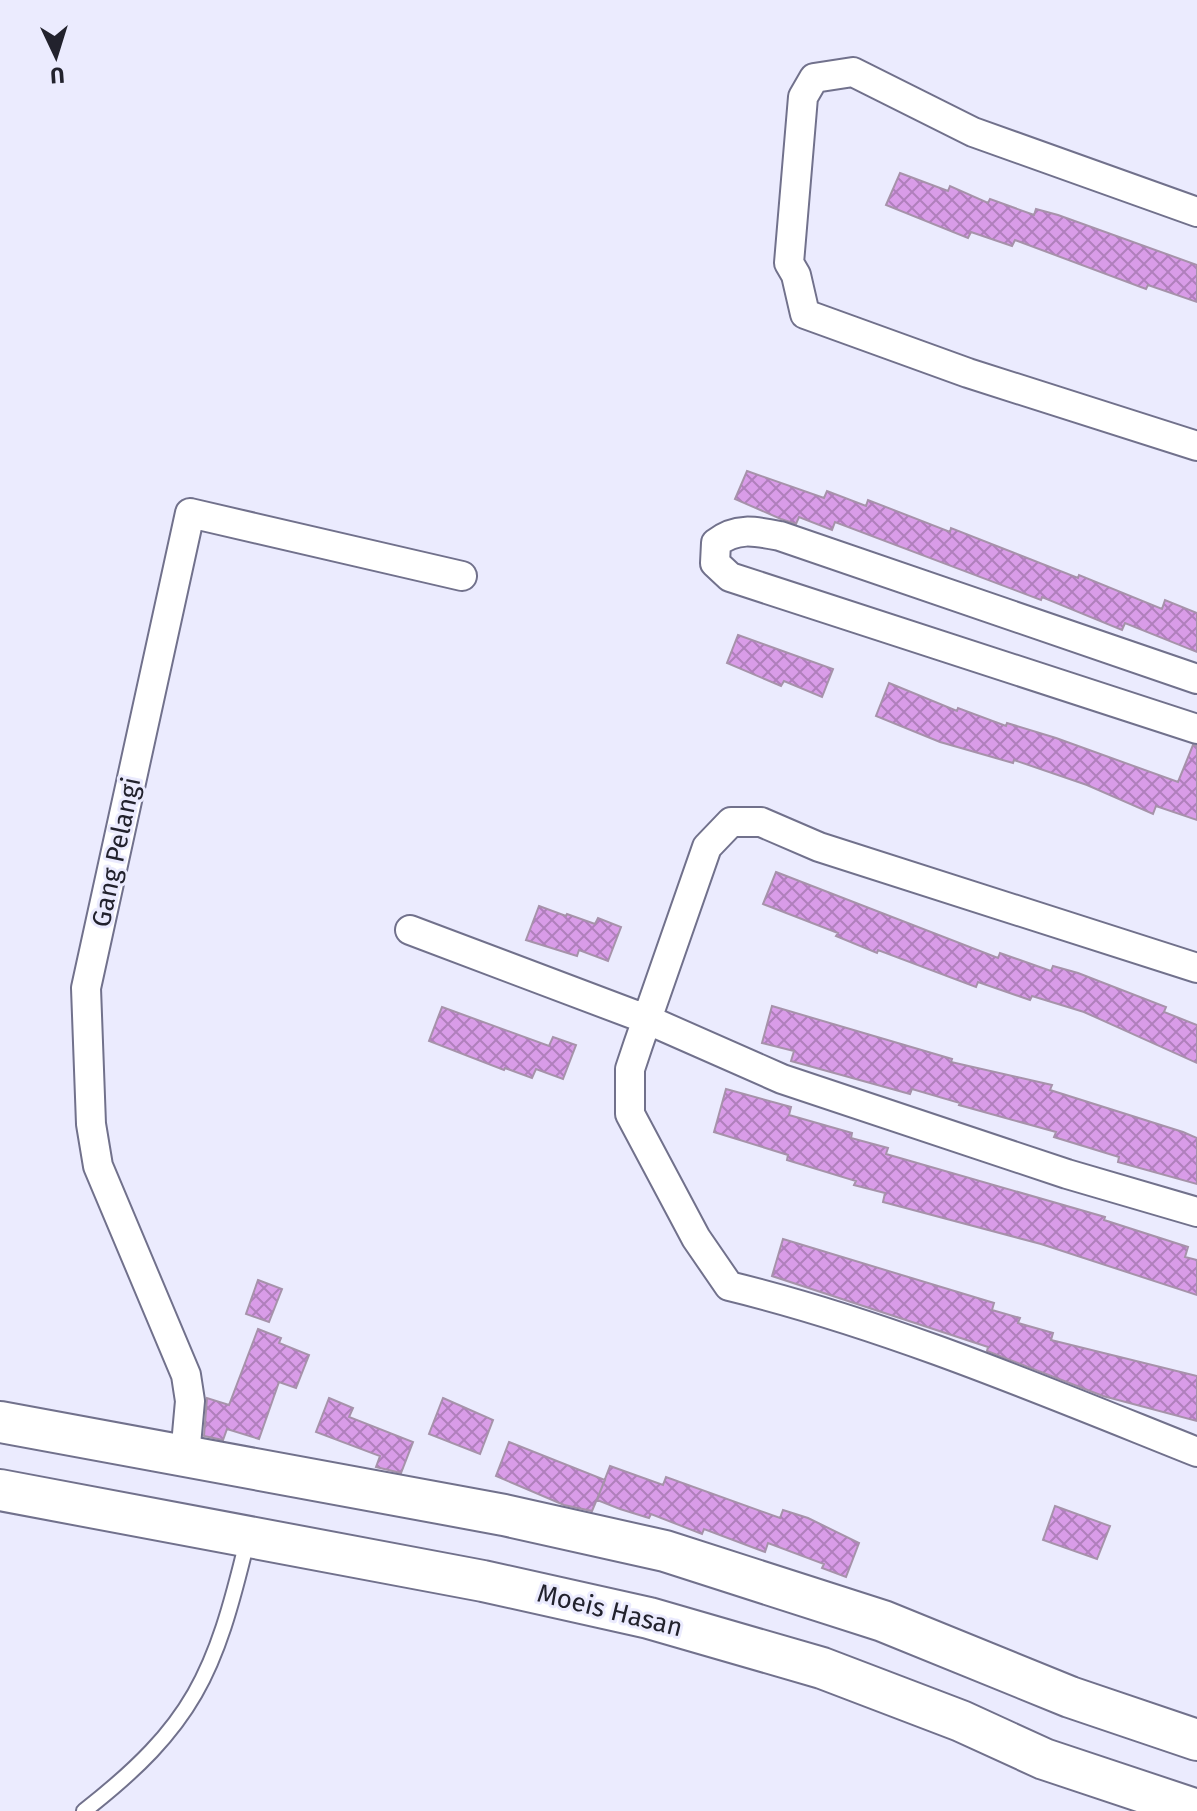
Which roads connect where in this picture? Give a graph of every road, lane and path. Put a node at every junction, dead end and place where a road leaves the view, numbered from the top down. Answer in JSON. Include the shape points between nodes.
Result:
{"nodes":[{"id":1,"x":1197,"y":212,"type":"edge"},
{"id":2,"x":1197,"y":446,"type":"edge"},
{"id":3,"x":462,"y":576,"type":"dead end"},
{"id":4,"x":1197,"y":679,"type":"edge"},
{"id":5,"x":1197,"y":729,"type":"edge"},
{"id":6,"x":410,"y":930,"type":"dead end"},
{"id":7,"x":1197,"y":968,"type":"edge"},
{"id":8,"x":646,"y":1019,"type":"junction"},
{"id":9,"x":1197,"y":1212,"type":"edge"},
{"id":10,"x":0,"y":1422,"type":"edge"},
{"id":11,"x":1197,"y":1452,"type":"edge"},
{"id":12,"x":185,"y":1456,"type":"junction"},
{"id":13,"x":0,"y":1490,"type":"edge"},
{"id":14,"x":248,"y":1537,"type":"junction"},
{"id":15,"x":1197,"y":1740,"type":"edge"},
{"id":16,"x":1197,"y":1810,"type":"edge"},
{"id":17,"x":84,"y":1811,"type":"edge"}],
"edges":[{"from":1,"to":2,"type":"street","via":[[973,132],[853,72],[814,78],[803,97],[789,263],[805,314]]},
{"from":3,"to":12,"type":"street","name":"Gang Pelangi","via":[[190,513],[86,988],[91,1124],[98,1166],[186,1375],[190,1401]]},
{"from":4,"to":5,"type":"street","via":[[780,536],[751,530],[729,533],[716,543],[715,563],[730,577]]},
{"from":6,"to":8,"type":"street"},
{"from":7,"to":8,"type":"street","via":[[819,847],[761,822],[731,822],[707,847]]},
{"from":8,"to":9,"type":"street","via":[[782,1079]]},
{"from":8,"to":11,"type":"street","via":[[630,1069],[630,1114],[696,1238],[729,1286],[784,1299],[1009,1377]]},
{"from":10,"to":12,"type":"main road"},
{"from":12,"to":15,"type":"main road","via":[[504,1515],[665,1551],[883,1621],[1070,1697]]},
{"from":13,"to":14,"type":"main road","name":"Moeis Hasan"},
{"from":14,"to":16,"type":"main road","name":"Moeis Hasan","via":[[649,1618],[822,1668],[1044,1759]]},
{"from":14,"to":17,"type":"lane","via":[[227,1625],[199,1692],[166,1740]]}]}
